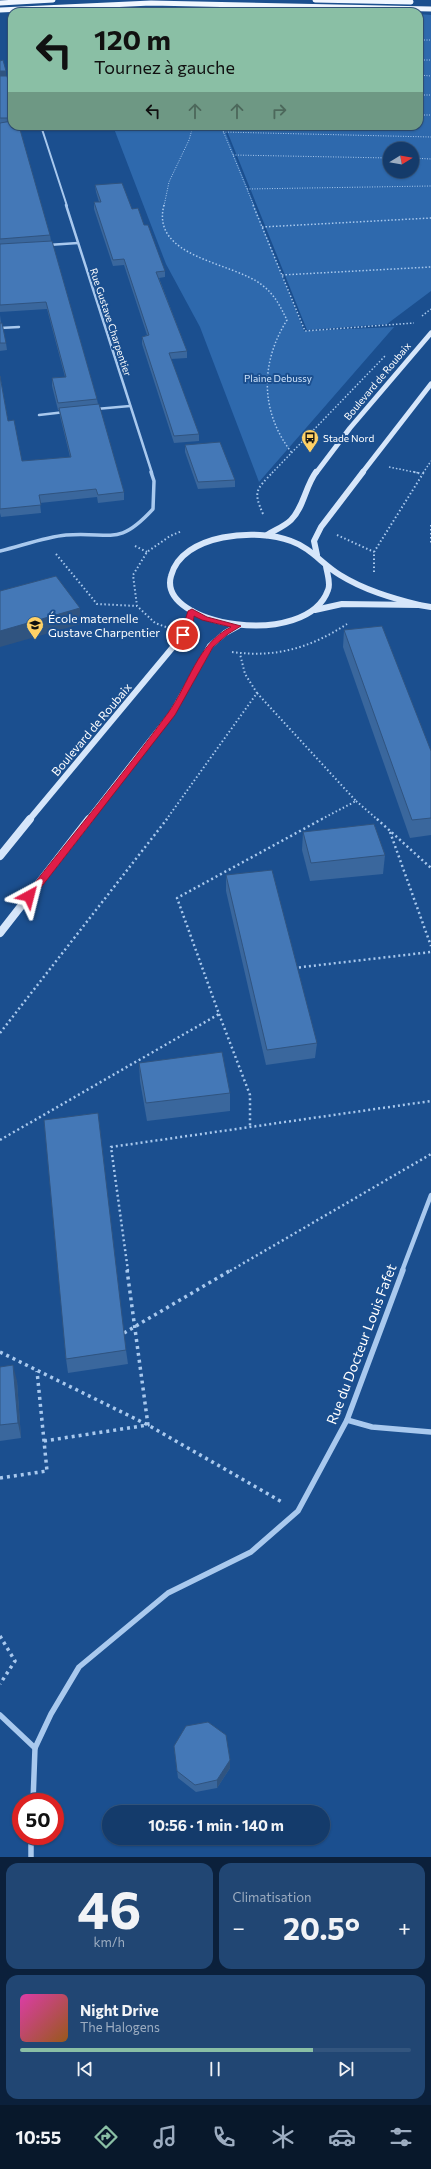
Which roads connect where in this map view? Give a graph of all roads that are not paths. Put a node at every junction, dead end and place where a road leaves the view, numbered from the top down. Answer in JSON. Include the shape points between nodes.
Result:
{"nodes":[{"id":1,"x":53,"y":0,"type":"edge"},
{"id":2,"x":314,"y":0,"type":"edge"},
{"id":3,"x":416,"y":2,"type":"dead end"},
{"id":4,"x":0,"y":3,"type":"edge"},
{"id":5,"x":43,"y":8,"type":"edge"},
{"id":6,"x":384,"y":8,"type":"edge"},
{"id":7,"x":42,"y":130,"type":"edge"},
{"id":8,"x":78,"y":243,"type":"junction"},
{"id":9,"x":47,"y":245,"type":"edge"},
{"id":10,"x":18,"y":327,"type":"dead end"},
{"id":11,"x":0,"y":328,"type":"edge"},
{"id":12,"x":431,"y":333,"type":"edge"},
{"id":13,"x":431,"y":384,"type":"edge"},
{"id":14,"x":130,"y":406,"type":"junction"},
{"id":15,"x":92,"y":410,"type":"edge"},
{"id":16,"x":69,"y":412,"type":"edge"},
{"id":17,"x":39,"y":415,"type":"dead end"},
{"id":18,"x":267,"y":536,"type":"junction"},
{"id":19,"x":0,"y":551,"type":"edge"},
{"id":20,"x":317,"y":555,"type":"junction"},
{"id":21,"x":326,"y":566,"type":"junction"},
{"id":22,"x":419,"y":605,"type":"junction"},
{"id":23,"x":431,"y":607,"type":"edge"},
{"id":24,"x":314,"y":610,"type":"junction"},
{"id":25,"x":192,"y":611,"type":"junction"},
{"id":26,"x":238,"y":626,"type":"junction"},
{"id":27,"x":0,"y":856,"type":"edge"},
{"id":28,"x":0,"y":933,"type":"edge"},
{"id":29,"x":431,"y":1196,"type":"edge"},
{"id":30,"x":347,"y":1420,"type":"junction"},
{"id":31,"x":431,"y":1432,"type":"edge"},
{"id":32,"x":0,"y":1715,"type":"edge"},
{"id":33,"x":35,"y":1748,"type":"junction"},
{"id":34,"x":33,"y":1793,"type":"edge"},
{"id":35,"x":31,"y":1845,"type":"edge"},
{"id":36,"x":31,"y":1857,"type":"edge"}],
"edges":[{"from":1,"to":4,"type":"main road"},
{"from":2,"to":3,"type":"main road"},
{"from":5,"to":6,"type":"main road","via":[[151,3]]},
{"from":7,"to":8,"type":"street","name":"Rue Gustave Charpentier"},
{"from":8,"to":9,"type":"street"},
{"from":8,"to":14,"type":"street","name":"Rue Gustave Charpentier"},
{"from":10,"to":11,"type":"street"},
{"from":12,"to":18,"type":"main road","name":"Boulevard de Roubaix","via":[[350,428],[312,478],[301,506],[291,520]]},
{"from":13,"to":20,"type":"main road","via":[[321,527],[314,541]]},
{"from":14,"to":15,"type":"street"},
{"from":14,"to":19,"type":"street","name":"Rue Gustave Charpentier","via":[[154,481],[153,509],[138,525],[117,536],[66,535]]},
{"from":16,"to":17,"type":"street"},
{"from":18,"to":20,"type":"main road","via":[[303,546]]},
{"from":18,"to":25,"type":"main road","via":[[245,534],[224,537],[193,548],[177,562],[171,574],[172,588],[178,600]]},
{"from":20,"to":21,"type":"main road"},
{"from":21,"to":22,"type":"main road","via":[[370,590]]},
{"from":21,"to":24,"type":"main road","via":[[331,577],[330,588],[325,600]]},
{"from":22,"to":23,"type":"main road"},
{"from":22,"to":24,"type":"main road","via":[[342,604]]},
{"from":24,"to":26,"type":"main road","via":[[282,623],[255,627]]},
{"from":25,"to":26,"type":"main road","via":[[205,618]]},
{"from":25,"to":27,"type":"main road","name":"Boulevard de Roubaix","via":[[183,635]]},
{"from":26,"to":28,"type":"main road","via":[[210,646],[172,713]]},
{"from":29,"to":30,"type":"street","name":"Rue du Docteur Louis Fafet"},
{"from":30,"to":31,"type":"street","via":[[372,1427]]},
{"from":30,"to":33,"type":"street","name":"Rue du Docteur Louis Fafet","via":[[298,1511],[251,1552],[168,1593],[79,1667],[51,1714]]},
{"from":32,"to":33,"type":"street"},
{"from":33,"to":34,"type":"street","name":"Rue du Docteur Louis Fafet"},
{"from":35,"to":36,"type":"street"}]}
